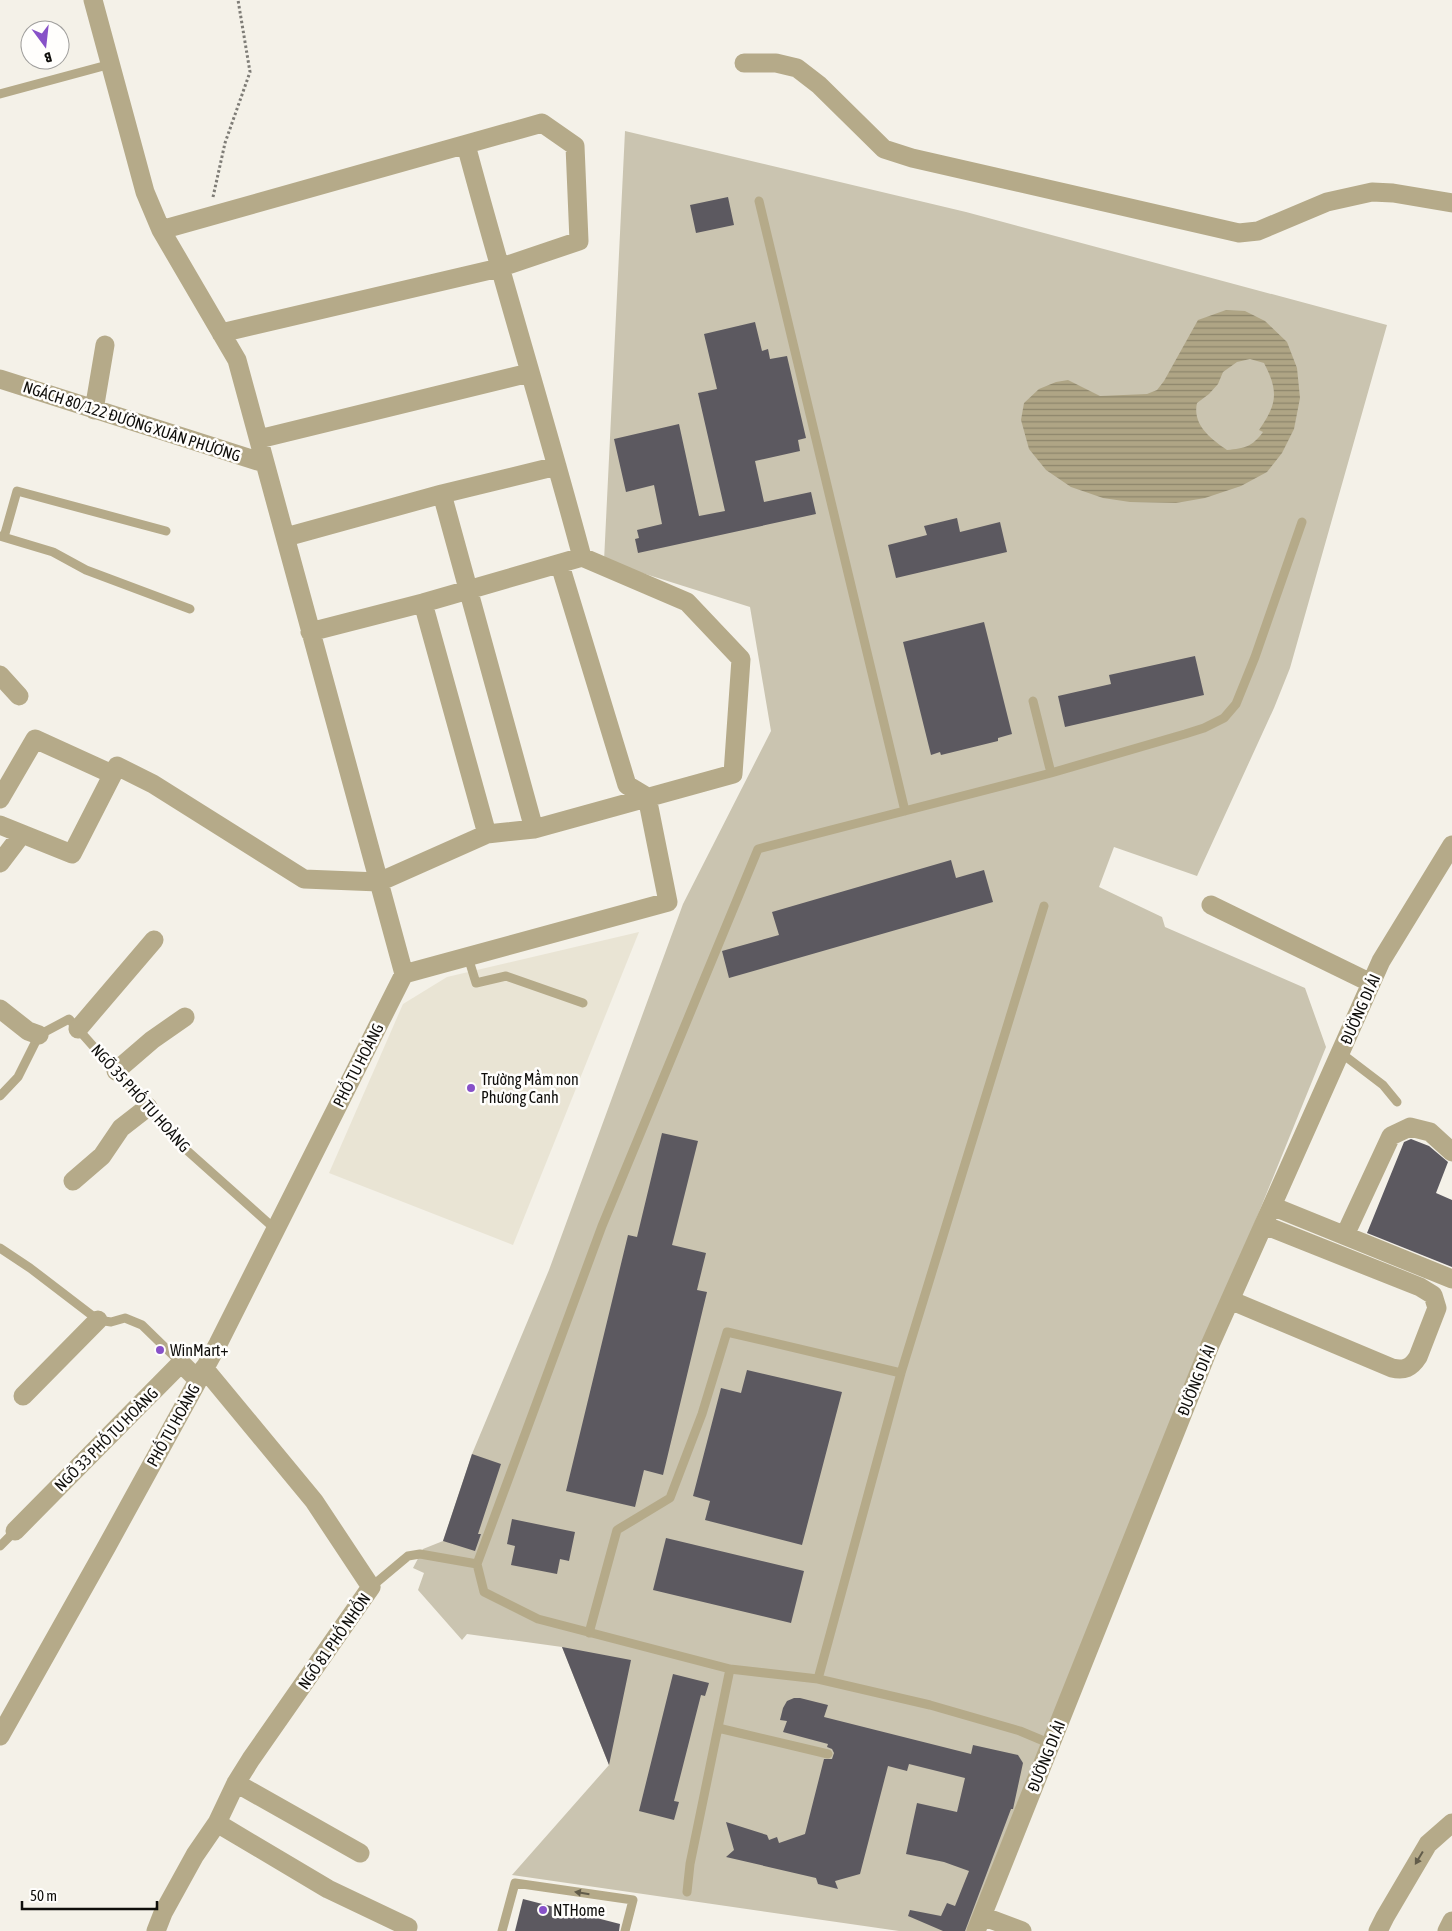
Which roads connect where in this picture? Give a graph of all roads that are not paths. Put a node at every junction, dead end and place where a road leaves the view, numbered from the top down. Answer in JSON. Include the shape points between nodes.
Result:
{"nodes":[{"id":1,"x":93,"y":0,"type":"edge"},
{"id":2,"x":111,"y":64,"type":"junction"},
{"id":3,"x":744,"y":64,"type":"dead end"},
{"id":4,"x":0,"y":94,"type":"edge"},
{"id":5,"x":466,"y":145,"type":"junction"},
{"id":6,"x":758,"y":201,"type":"dead end"},
{"id":7,"x":1452,"y":203,"type":"edge"},
{"id":8,"x":161,"y":230,"type":"junction"},
{"id":9,"x":499,"y":268,"type":"junction"},
{"id":10,"x":220,"y":333,"type":"junction"},
{"id":11,"x":105,"y":345,"type":"dead end"},
{"id":12,"x":529,"y":373,"type":"junction"},
{"id":13,"x":0,"y":379,"type":"edge"},
{"id":14,"x":94,"y":410,"type":"junction"},
{"id":15,"x":259,"y":439,"type":"junction"},
{"id":16,"x":264,"y":463,"type":"junction"},
{"id":17,"x":557,"y":466,"type":"junction"},
{"id":18,"x":442,"y":494,"type":"junction"},
{"id":19,"x":1302,"y":522,"type":"dead end"},
{"id":20,"x":166,"y":531,"type":"dead end"},
{"id":21,"x":2,"y":537,"type":"edge"},
{"id":22,"x":286,"y":537,"type":"junction"},
{"id":23,"x":582,"y":557,"type":"junction"},
{"id":24,"x":560,"y":565,"type":"junction"},
{"id":25,"x":468,"y":590,"type":"junction"},
{"id":26,"x":424,"y":603,"type":"junction"},
{"id":27,"x":190,"y":608,"type":"dead end"},
{"id":28,"x":310,"y":632,"type":"junction"},
{"id":29,"x":0,"y":675,"type":"edge"},
{"id":30,"x":19,"y":696,"type":"dead end"},
{"id":31,"x":1033,"y":701,"type":"dead end"},
{"id":32,"x":1051,"y":773,"type":"junction"},
{"id":33,"x":112,"y":774,"type":"junction"},
{"id":34,"x":647,"y":797,"type":"junction"},
{"id":35,"x":0,"y":799,"type":"edge"},
{"id":36,"x":905,"y":811,"type":"junction"},
{"id":37,"x":0,"y":825,"type":"edge"},
{"id":38,"x":534,"y":829,"type":"junction"},
{"id":39,"x":22,"y":834,"type":"junction"},
{"id":40,"x":487,"y":834,"type":"junction"},
{"id":41,"x":1452,"y":845,"type":"edge"},
{"id":42,"x":0,"y":863,"type":"edge"},
{"id":43,"x":379,"y":882,"type":"junction"},
{"id":44,"x":1211,"y":905,"type":"dead end"},
{"id":45,"x":1044,"y":906,"type":"dead end"},
{"id":46,"x":154,"y":940,"type":"dead end"},
{"id":47,"x":468,"y":957,"type":"junction"},
{"id":48,"x":404,"y":974,"type":"junction"},
{"id":49,"x":1372,"y":983,"type":"junction"},
{"id":50,"x":583,"y":1002,"type":"dead end"},
{"id":51,"x":0,"y":1009,"type":"edge"},
{"id":52,"x":185,"y":1017,"type":"dead end"},
{"id":53,"x":78,"y":1029,"type":"junction"},
{"id":54,"x":39,"y":1035,"type":"junction"},
{"id":55,"x":1341,"y":1052,"type":"junction"},
{"id":56,"x":116,"y":1071,"type":"junction"},
{"id":57,"x":0,"y":1096,"type":"edge"},
{"id":58,"x":1397,"y":1102,"type":"dead end"},
{"id":59,"x":148,"y":1107,"type":"junction"},
{"id":60,"x":1452,"y":1152,"type":"edge"},
{"id":61,"x":73,"y":1181,"type":"dead end"},
{"id":62,"x":1272,"y":1206,"type":"junction"},
{"id":63,"x":1264,"y":1225,"type":"junction"},
{"id":64,"x":275,"y":1229,"type":"junction"},
{"id":65,"x":1344,"y":1235,"type":"junction"},
{"id":66,"x":0,"y":1248,"type":"edge"},
{"id":67,"x":1452,"y":1279,"type":"edge"},
{"id":68,"x":1230,"y":1300,"type":"junction"},
{"id":69,"x":98,"y":1320,"type":"junction"},
{"id":70,"x":181,"y":1363,"type":"junction"},
{"id":71,"x":901,"y":1372,"type":"junction"},
{"id":72,"x":201,"y":1374,"type":"junction"},
{"id":73,"x":23,"y":1396,"type":"dead end"},
{"id":74,"x":15,"y":1531,"type":"joint"},
{"id":75,"x":0,"y":1546,"type":"edge"},
{"id":76,"x":477,"y":1564,"type":"junction"},
{"id":77,"x":372,"y":1587,"type":"junction"},
{"id":78,"x":589,"y":1633,"type":"junction"},
{"id":79,"x":730,"y":1669,"type":"junction"},
{"id":80,"x":818,"y":1679,"type":"junction"},
{"id":81,"x":718,"y":1728,"type":"junction"},
{"id":82,"x":0,"y":1736,"type":"edge"},
{"id":83,"x":1051,"y":1744,"type":"junction"},
{"id":84,"x":828,"y":1754,"type":"dead end"},
{"id":85,"x":236,"y":1784,"type":"junction"},
{"id":86,"x":217,"y":1823,"type":"junction"},
{"id":87,"x":1452,"y":1823,"type":"edge"},
{"id":88,"x":360,"y":1853,"type":"dead end"},
{"id":89,"x":687,"y":1892,"type":"dead end"},
{"id":90,"x":1452,"y":1921,"type":"edge"},
{"id":91,"x":979,"y":1923,"type":"edge"},
{"id":92,"x":408,"y":1927,"type":"dead end"},
{"id":93,"x":156,"y":1931,"type":"edge"},
{"id":94,"x":502,"y":1931,"type":"edge"},
{"id":95,"x":625,"y":1931,"type":"edge"},
{"id":96,"x":1022,"y":1931,"type":"edge"},
{"id":97,"x":1378,"y":1931,"type":"edge"},
{"id":98,"x":1447,"y":1931,"type":"edge"}],
"edges":[{"from":1,"to":2,"type":"street"},
{"from":2,"to":4,"type":"lane"},
{"from":2,"to":8,"type":"street","via":[[145,192]]},
{"from":3,"to":7,"type":"street","via":[[776,63],[796,68],[819,85],[884,149],[1239,233],[1258,231],[1327,202],[1372,192]]},
{"from":5,"to":8,"type":"street"},
{"from":5,"to":9,"type":"street"},
{"from":5,"to":9,"type":"street","via":[[542,124],[575,146],[578,241]]},
{"from":6,"to":36,"type":"lane"},
{"from":8,"to":10,"type":"street"},
{"from":9,"to":10,"type":"street"},
{"from":9,"to":12,"type":"street"},
{"from":10,"to":15,"type":"street","via":[[236,360]]},
{"from":11,"to":14,"type":"street"},
{"from":12,"to":15,"type":"street"},
{"from":12,"to":17,"type":"street"},
{"from":13,"to":14,"type":"street","name":"NGÁCH 80/122 ĐƯỜNG XUÂN PHƯƠNG"},
{"from":14,"to":16,"type":"street","name":"NGÁCH 80/122 ĐƯỜNG XUÂN PHƯƠNG"},
{"from":15,"to":16,"type":"street"},
{"from":16,"to":22,"type":"street"},
{"from":17,"to":18,"type":"street"},
{"from":17,"to":23,"type":"street"},
{"from":18,"to":22,"type":"street"},
{"from":18,"to":25,"type":"street"},
{"from":19,"to":32,"type":"lane","via":[[1255,657],[1236,704],[1224,718],[1204,728]]},
{"from":20,"to":21,"type":"lane","via":[[17,492]]},
{"from":21,"to":27,"type":"lane","via":[[53,552],[86,570]]},
{"from":22,"to":28,"type":"street"},
{"from":23,"to":24,"type":"street"},
{"from":23,"to":34,"type":"street","via":[[686,602],[741,659],[733,774]]},
{"from":24,"to":25,"type":"street"},
{"from":24,"to":34,"type":"street","via":[[628,786]]},
{"from":25,"to":26,"type":"street"},
{"from":25,"to":38,"type":"street"},
{"from":26,"to":28,"type":"street"},
{"from":26,"to":40,"type":"street"},
{"from":28,"to":43,"type":"street"},
{"from":29,"to":30,"type":"street"},
{"from":31,"to":32,"type":"lane"},
{"from":32,"to":36,"type":"lane"},
{"from":33,"to":35,"type":"street","via":[[35,739]]},
{"from":33,"to":39,"type":"street","via":[[72,854]]},
{"from":33,"to":43,"type":"street","via":[[117,766],[153,784],[304,879]]},
{"from":34,"to":38,"type":"street"},
{"from":34,"to":47,"type":"street","via":[[668,902]]},
{"from":36,"to":76,"type":"lane","via":[[758,849],[602,1226]]},
{"from":37,"to":39,"type":"street"},
{"from":38,"to":40,"type":"street"},
{"from":39,"to":42,"type":"street"},
{"from":40,"to":43,"type":"street"},
{"from":41,"to":49,"type":"street","name":"ĐƯỜNG DI ÁI","via":[[1381,961]]},
{"from":43,"to":48,"type":"street"},
{"from":44,"to":49,"type":"street"},
{"from":45,"to":71,"type":"lane"},
{"from":46,"to":53,"type":"street"},
{"from":47,"to":48,"type":"street"},
{"from":47,"to":50,"type":"lane","via":[[476,983],[506,976]]},
{"from":48,"to":64,"type":"street","name":"PHỐ TU HOÀNG"},
{"from":49,"to":55,"type":"street","name":"ĐƯỜNG DI ÁI"},
{"from":51,"to":54,"type":"street"},
{"from":52,"to":56,"type":"street"},
{"from":53,"to":54,"type":"lane","via":[[69,1019]]},
{"from":53,"to":56,"type":"lane","name":"NGÕ 35 PHỐ TU HOÀNG"},
{"from":54,"to":57,"type":"lane","via":[[18,1077]]},
{"from":55,"to":58,"type":"lane","via":[[1391,1092]]},
{"from":55,"to":62,"type":"street","name":"ĐƯỜNG DI ÁI"},
{"from":56,"to":59,"type":"lane","name":"NGÕ 35 PHỐ TU HOÀNG"},
{"from":59,"to":61,"type":"street","via":[[121,1128],[102,1156]]},
{"from":59,"to":64,"type":"lane","name":"NGÕ 35 PHỐ TU HOÀNG","via":[[182,1146]]},
{"from":60,"to":65,"type":"street","via":[[1430,1132],[1410,1127],[1391,1136]]},
{"from":62,"to":63,"type":"street","name":"ĐƯỜNG DI ÁI"},
{"from":62,"to":65,"type":"street"},
{"from":63,"to":68,"type":"street","name":"ĐƯỜNG DI ÁI"},
{"from":63,"to":68,"type":"street","via":[[1433,1295],[1437,1308],[1418,1357],[1413,1365],[1401,1370],[1392,1368]]},
{"from":64,"to":72,"type":"street","name":"PHỐ TU HOÀNG"},
{"from":65,"to":67,"type":"street"},
{"from":66,"to":69,"type":"lane"},
{"from":68,"to":83,"type":"street","name":"ĐƯỜNG DI ÁI"},
{"from":69,"to":70,"type":"lane","via":[[111,1322],[125,1318],[142,1325]]},
{"from":69,"to":73,"type":"street"},
{"from":70,"to":72,"type":"street"},
{"from":70,"to":74,"type":"street","name":"NGÕ 33 PHỐ TU HOÀNG"},
{"from":71,"to":78,"type":"lane","via":[[727,1332],[702,1414],[670,1498],[617,1530]]},
{"from":71,"to":80,"type":"lane"},
{"from":72,"to":77,"type":"street","name":"NGÕ 81 PHỐ NHỔN","via":[[314,1501]]},
{"from":72,"to":82,"type":"street","name":"PHỐ TU HOÀNG"},
{"from":74,"to":75,"type":"lane"},
{"from":76,"to":77,"type":"lane","via":[[420,1554],[408,1556]]},
{"from":76,"to":78,"type":"lane","via":[[484,1592],[538,1619]]},
{"from":77,"to":85,"type":"street","name":"NGÕ 81 PHỐ NHỔN"},
{"from":78,"to":79,"type":"lane"},
{"from":79,"to":80,"type":"lane"},
{"from":79,"to":81,"type":"lane"},
{"from":80,"to":83,"type":"lane","via":[[930,1705],[1020,1731]]},
{"from":81,"to":84,"type":"lane"},
{"from":81,"to":89,"type":"lane"},
{"from":83,"to":91,"type":"street","name":"ĐƯỜNG DI ÁI"},
{"from":85,"to":86,"type":"street","name":"NGÕ 81 PHỐ NHỔN"},
{"from":85,"to":88,"type":"street"},
{"from":86,"to":92,"type":"street","via":[[328,1889]]},
{"from":86,"to":93,"type":"street","name":"NGÕ 81 PHỐ NHỔN","via":[[195,1855]]},
{"from":87,"to":97,"type":"street","one_way":true,"via":[[1428,1844]]},
{"from":90,"to":98,"type":"street"},
{"from":91,"to":96,"type":"street"},
{"from":95,"to":94,"type":"lane","one_way":true,"via":[[633,1900],[516,1883]]}]}
